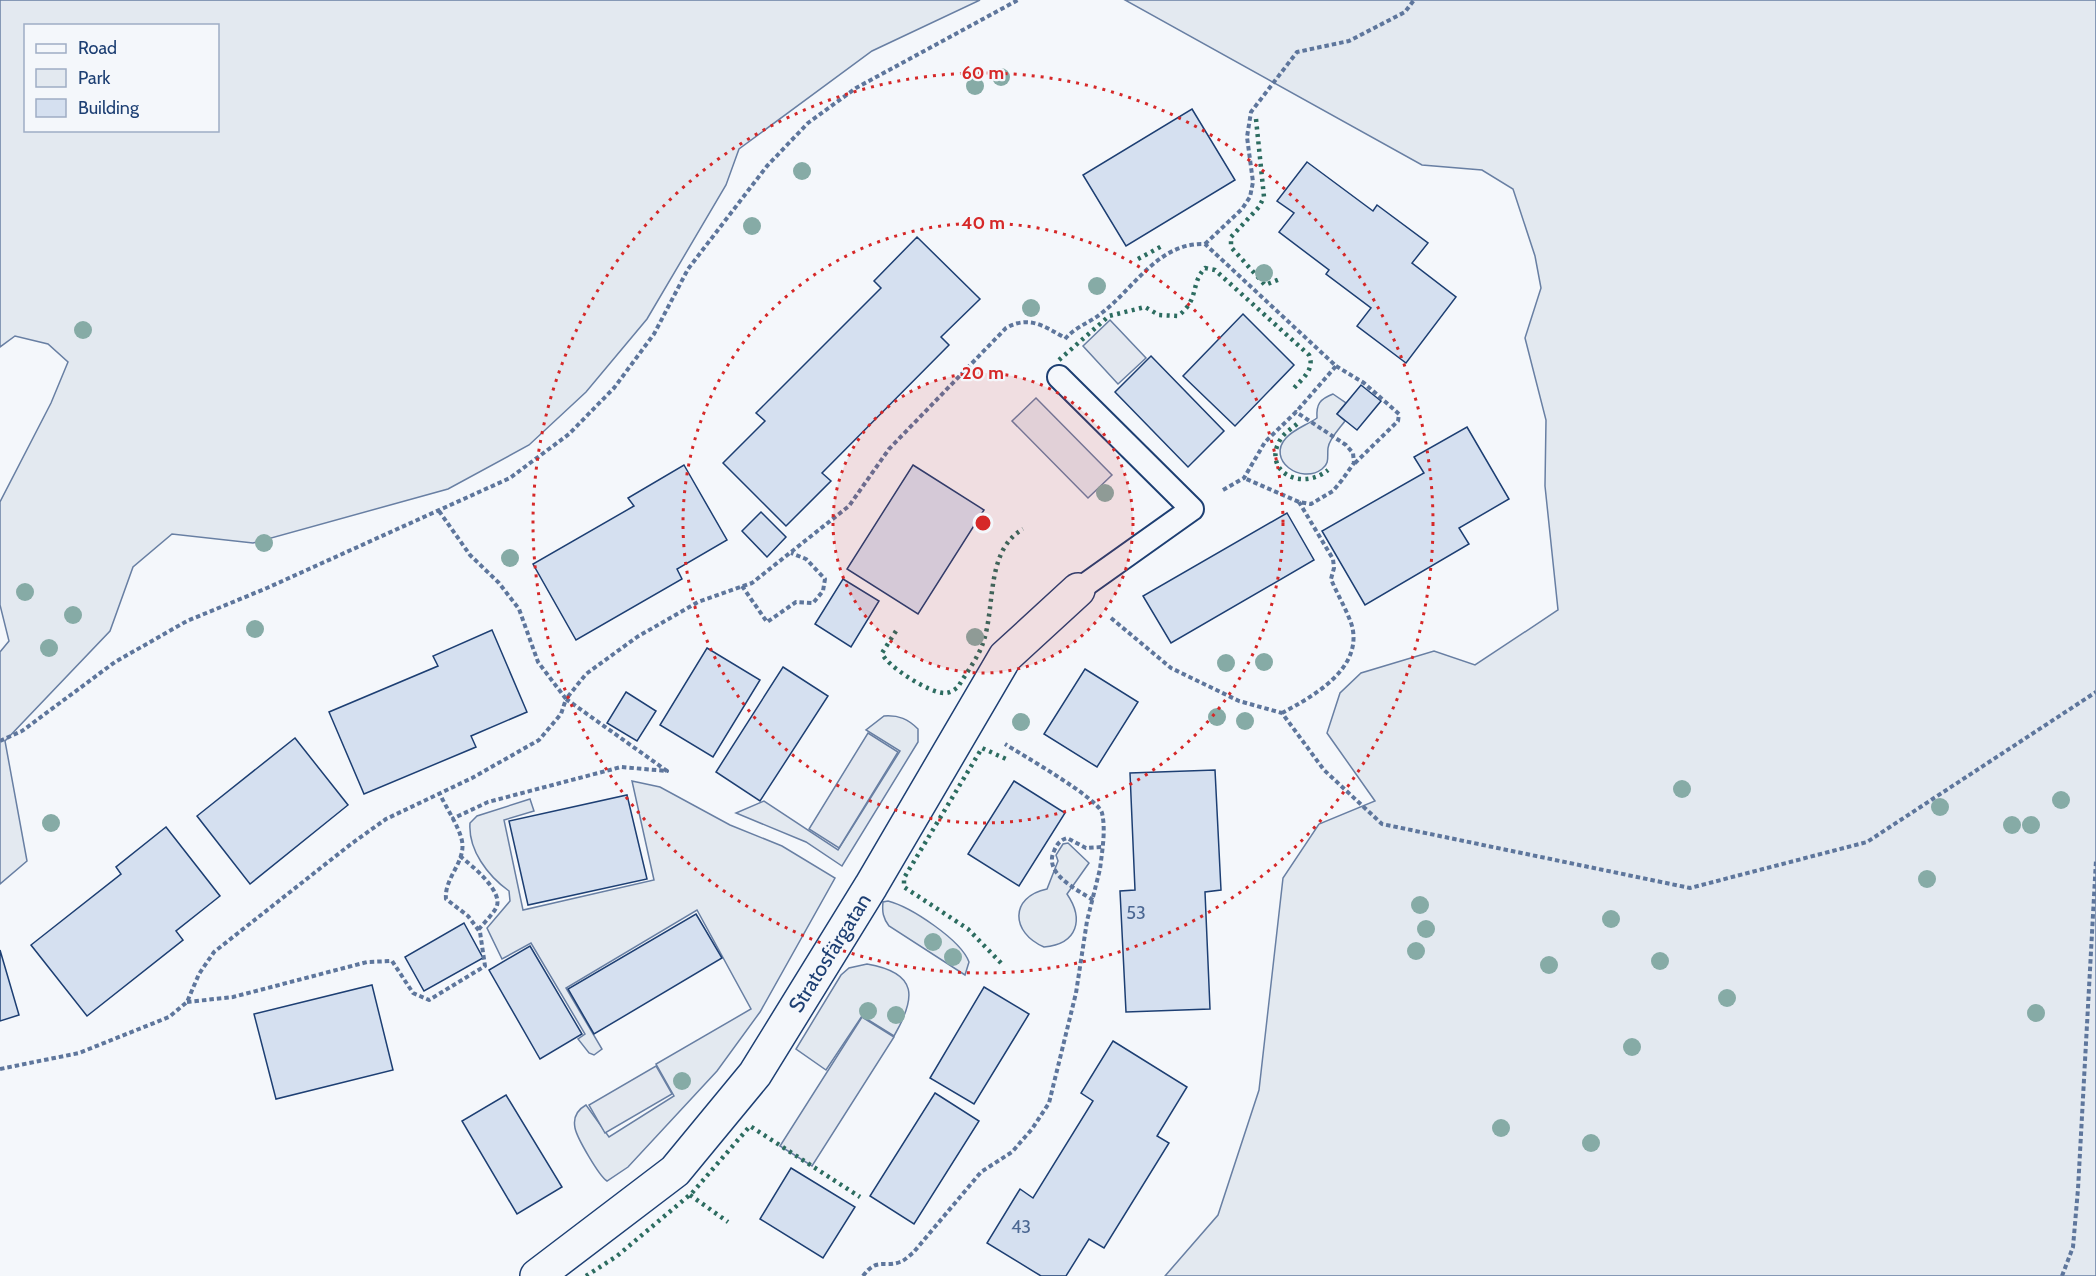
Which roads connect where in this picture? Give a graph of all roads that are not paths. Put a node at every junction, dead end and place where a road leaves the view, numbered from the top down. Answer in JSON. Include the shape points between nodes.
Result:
{"nodes":[{"id":1,"x":1059,"y":377,"type":"road end"},
{"id":2,"x":1078,"y":590,"type":"joint"},
{"id":3,"x":537,"y":1276,"type":"edge"}],
"edges":[{"from":1,"to":2,"type":"lane","via":[[1191,509]]},
{"from":2,"to":3,"type":"street","name":"Stratosfärgatan","via":[[1005,657],[755,1074],[675,1171]]}]}
